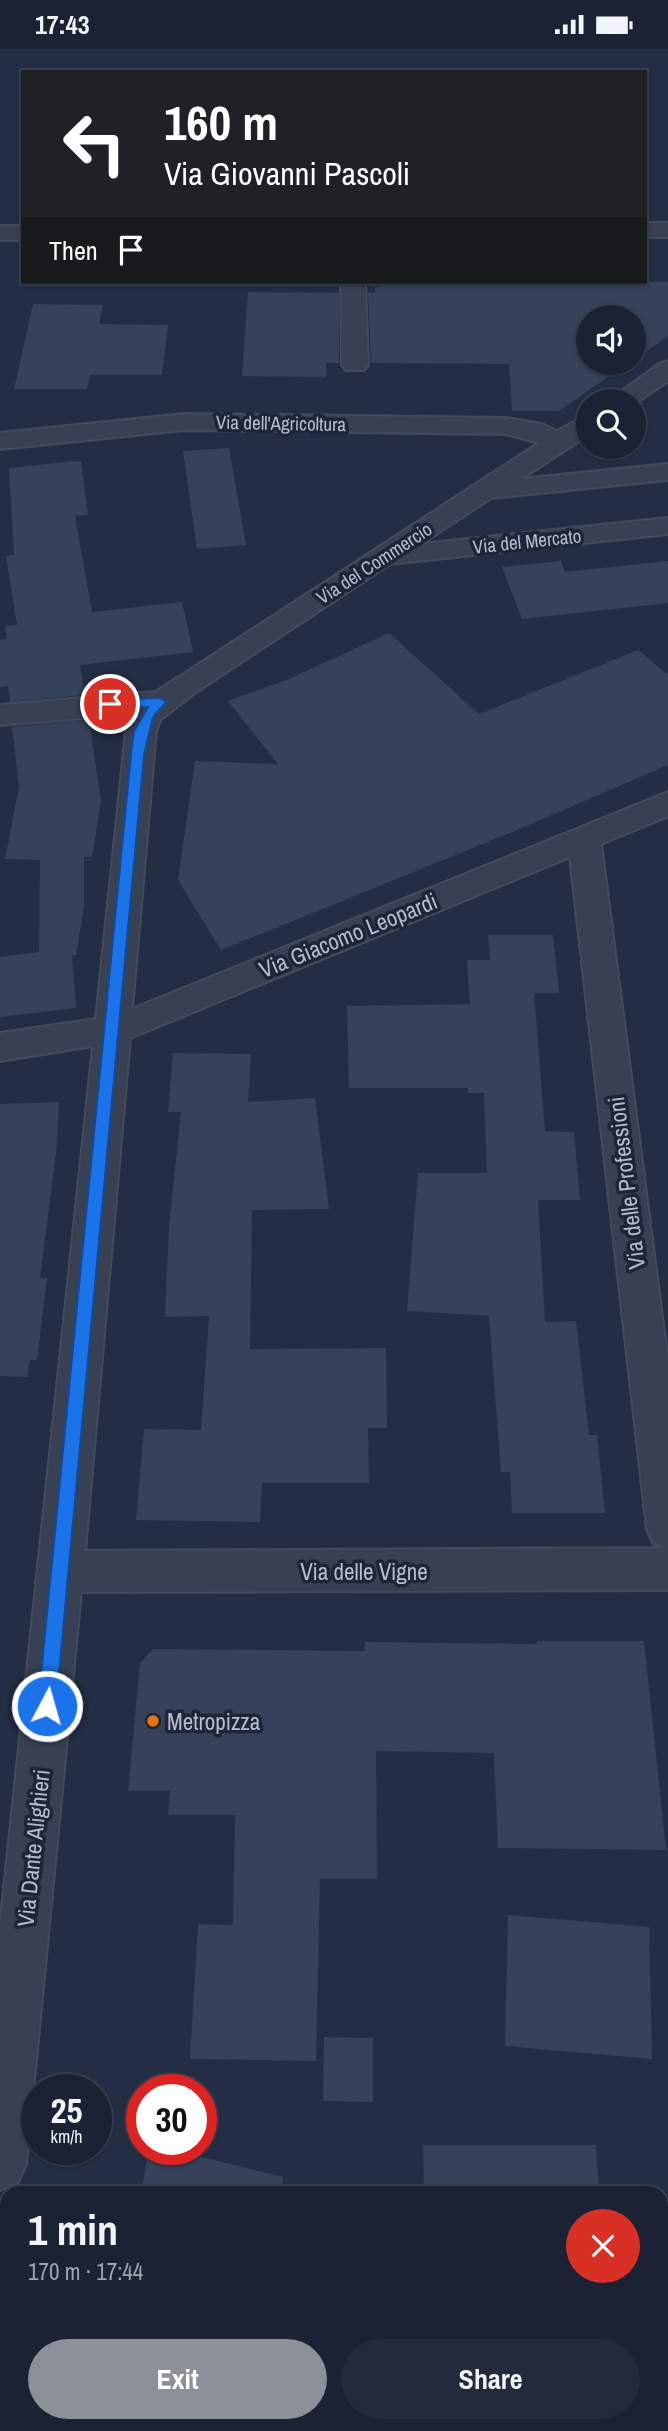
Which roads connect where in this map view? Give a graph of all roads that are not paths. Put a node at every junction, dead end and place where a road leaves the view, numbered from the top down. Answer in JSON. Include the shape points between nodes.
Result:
{"nodes":[{"id":1,"x":647,"y":230,"type":"edge"},
{"id":2,"x":668,"y":230,"type":"edge"},
{"id":3,"x":0,"y":233,"type":"edge"},
{"id":4,"x":21,"y":233,"type":"edge"},
{"id":5,"x":353,"y":284,"type":"edge"},
{"id":6,"x":355,"y":365,"type":"dead end"},
{"id":7,"x":668,"y":369,"type":"edge"},
{"id":8,"x":639,"y":389,"type":"edge"},
{"id":9,"x":576,"y":431,"type":"edge"},
{"id":10,"x":0,"y":441,"type":"edge"},
{"id":11,"x":560,"y":442,"type":"junction"},
{"id":12,"x":668,"y":473,"type":"edge"},
{"id":13,"x":485,"y":491,"type":"junction"},
{"id":14,"x":668,"y":526,"type":"edge"},
{"id":15,"x":386,"y":556,"type":"junction"},
{"id":16,"x":160,"y":702,"type":"junction"},
{"id":17,"x":0,"y":715,"type":"edge"},
{"id":18,"x":668,"y":803,"type":"edge"},
{"id":19,"x":584,"y":837,"type":"junction"},
{"id":20,"x":111,"y":1030,"type":"junction"},
{"id":21,"x":0,"y":1047,"type":"edge"},
{"id":22,"x":668,"y":1529,"type":"edge"},
{"id":23,"x":668,"y":1569,"type":"edge"},
{"id":24,"x":61,"y":1572,"type":"junction"},
{"id":25,"x":0,"y":2164,"type":"edge"}],
"edges":[{"from":1,"to":2,"type":"street"},
{"from":3,"to":4,"type":"street"},
{"from":5,"to":6,"type":"street"},
{"from":7,"to":8,"type":"street"},
{"from":9,"to":11,"type":"street","name":"Via del Commercio"},
{"from":10,"to":11,"type":"street","name":"Via dell'Agricoltura","via":[[184,422],[506,426],[533,430]]},
{"from":11,"to":13,"type":"street","name":"Via del Commercio"},
{"from":12,"to":13,"type":"street"},
{"from":13,"to":15,"type":"street","name":"Via del Commercio"},
{"from":14,"to":15,"type":"street","name":"Via del Mercato"},
{"from":15,"to":16,"type":"street","name":"Via del Commercio"},
{"from":16,"to":17,"type":"street"},
{"from":16,"to":20,"type":"street","name":"Via Dante Alighieri","via":[[147,715],[141,731]]},
{"from":18,"to":19,"type":"street","name":"Via Giacomo Leopardi"},
{"from":19,"to":20,"type":"street","name":"Via Giacomo Leopardi"},
{"from":19,"to":22,"type":"street","name":"Via delle Professioni"},
{"from":20,"to":21,"type":"street","name":"Via Giacomo Leopardi"},
{"from":20,"to":24,"type":"street","name":"Via Dante Alighieri"},
{"from":23,"to":24,"type":"street","name":"Via delle Vigne"},
{"from":24,"to":25,"type":"street","name":"Via Dante Alighieri"}]}
